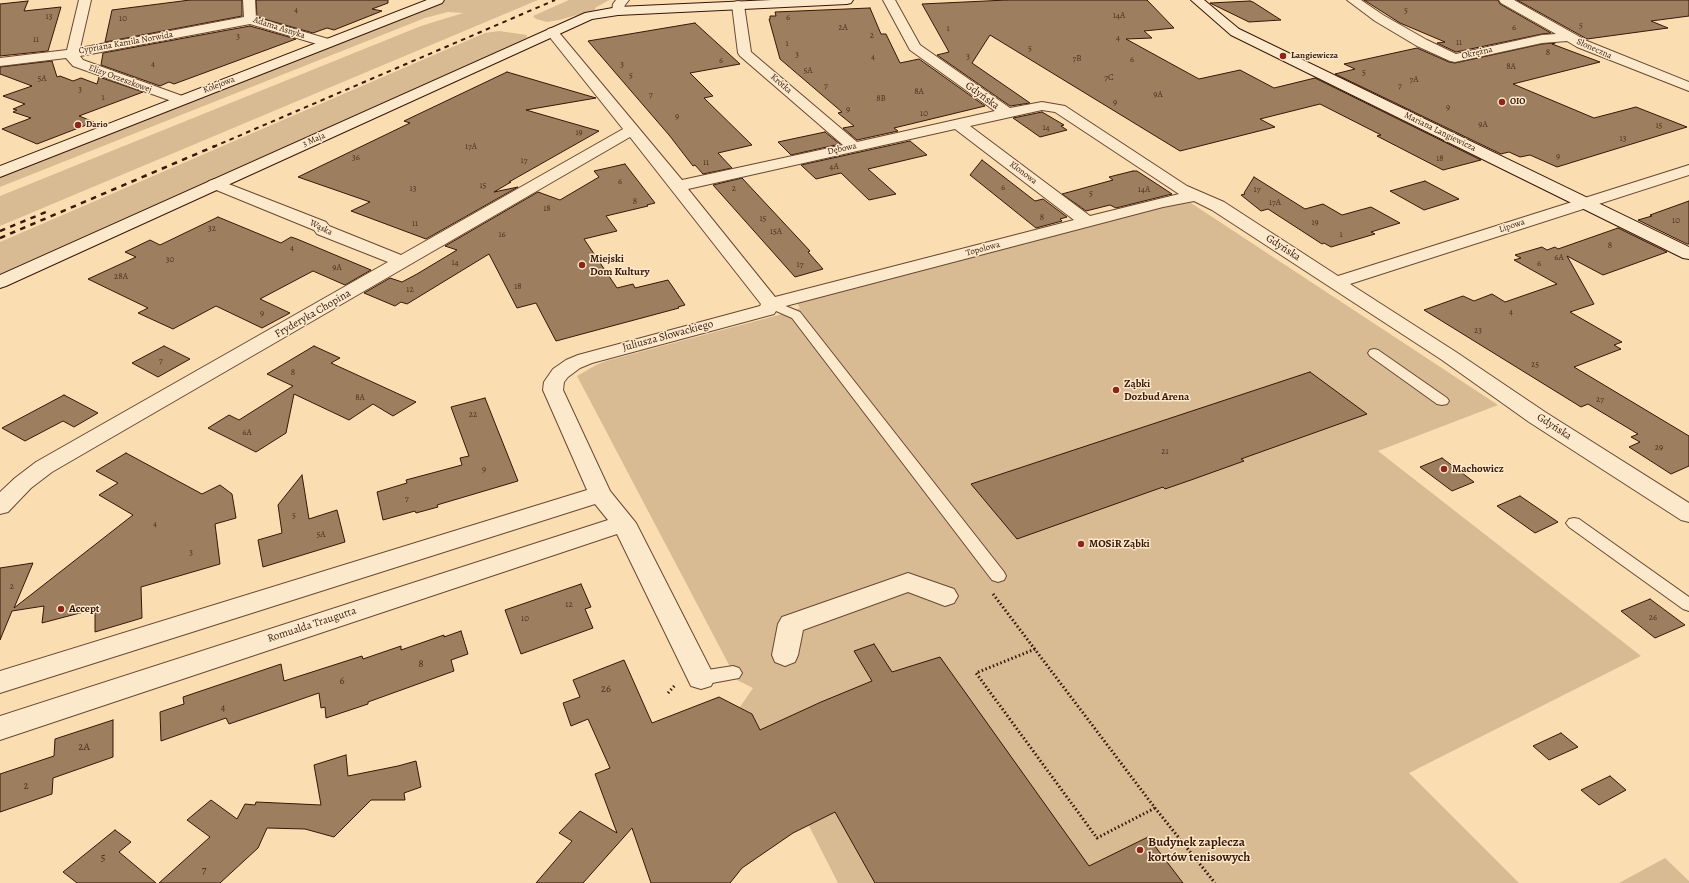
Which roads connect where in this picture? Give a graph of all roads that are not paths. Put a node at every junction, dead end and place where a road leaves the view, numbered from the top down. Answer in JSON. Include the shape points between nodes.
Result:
{"nodes":[{"id":1,"x":85,"y":0,"type":"edge"},
{"id":2,"x":249,"y":0,"type":"edge"},
{"id":3,"x":438,"y":0,"type":"edge"},
{"id":4,"x":847,"y":0,"type":"edge"},
{"id":5,"x":889,"y":0,"type":"edge"},
{"id":6,"x":1197,"y":0,"type":"edge"},
{"id":7,"x":1353,"y":0,"type":"edge"},
{"id":8,"x":1505,"y":0,"type":"edge"},
{"id":9,"x":738,"y":5,"type":"junction"},
{"id":10,"x":621,"y":6,"type":"edge"},
{"id":11,"x":250,"y":20,"type":"junction"},
{"id":12,"x":552,"y":32,"type":"junction"},
{"id":13,"x":1567,"y":36,"type":"junction"},
{"id":14,"x":327,"y":43,"type":"junction"},
{"id":15,"x":73,"y":52,"type":"junction"},
{"id":16,"x":0,"y":62,"type":"edge"},
{"id":17,"x":1689,"y":87,"type":"edge"},
{"id":18,"x":180,"y":100,"type":"junction"},
{"id":19,"x":1007,"y":113,"type":"junction"},
{"id":20,"x":958,"y":124,"type":"junction"},
{"id":21,"x":632,"y":130,"type":"junction"},
{"id":22,"x":854,"y":147,"type":"junction"},
{"id":23,"x":1,"y":170,"type":"edge"},
{"id":24,"x":1689,"y":170,"type":"edge"},
{"id":25,"x":215,"y":184,"type":"junction"},
{"id":26,"x":678,"y":186,"type":"junction"},
{"id":27,"x":1195,"y":196,"type":"junction"},
{"id":28,"x":1585,"y":203,"type":"junction"},
{"id":29,"x":1088,"y":222,"type":"junction"},
{"id":30,"x":1689,"y":254,"type":"edge"},
{"id":31,"x":404,"y":262,"type":"junction"},
{"id":32,"x":0,"y":282,"type":"edge"},
{"id":33,"x":1336,"y":282,"type":"junction"},
{"id":34,"x":771,"y":304,"type":"junction"},
{"id":35,"x":1374,"y":352,"type":"dead end"},
{"id":36,"x":1442,"y":401,"type":"dead end"},
{"id":37,"x":600,"y":494,"type":"junction"},
{"id":38,"x":0,"y":506,"type":"edge"},
{"id":39,"x":1689,"y":514,"type":"edge"},
{"id":40,"x":624,"y":523,"type":"junction"},
{"id":41,"x":1574,"y":523,"type":"dead end"},
{"id":42,"x":998,"y":576,"type":"dead end"},
{"id":43,"x":945,"y":596,"type":"dead end"},
{"id":44,"x":1689,"y":605,"type":"edge"},
{"id":45,"x":785,"y":655,"type":"dead end"},
{"id":46,"x":733,"y":673,"type":"dead end"},
{"id":47,"x":701,"y":678,"type":"joint"},
{"id":48,"x":0,"y":682,"type":"edge"},
{"id":49,"x":0,"y":728,"type":"edge"}],
"edges":[{"from":1,"to":15,"type":"street"},
{"from":2,"to":11,"type":"street","name":"Adama Asnyka"},
{"from":3,"to":14,"type":"street","name":"Kolejowa"},
{"from":4,"to":9,"type":"street","name":"3 Maja"},
{"from":5,"to":19,"type":"street","name":"Gdyńska","via":[[915,47]]},
{"from":6,"to":28,"type":"street","name":"Mariana Langiewicza","via":[[1234,32]]},
{"from":7,"to":13,"type":"street","name":"Okrężna","via":[[1422,43],[1455,58]]},
{"from":8,"to":13,"type":"street","name":"Słoneczna"},
{"from":9,"to":10,"type":"street","name":"3 Maja"},
{"from":9,"to":22,"type":"street","name":"Krótka","via":[[746,53]]},
{"from":10,"to":12,"type":"street","name":"3 Maja","via":[[588,16]]},
{"from":11,"to":14,"type":"street","name":"Adama Asnyka"},
{"from":11,"to":15,"type":"street","name":"Cypriana Kamila Norwida"},
{"from":12,"to":21,"type":"street"},
{"from":12,"to":25,"type":"street","name":"3 Maja"},
{"from":13,"to":17,"type":"street","name":"Słoneczna","via":[[1600,52]]},
{"from":14,"to":18,"type":"street","name":"Kolejowa"},
{"from":15,"to":16,"type":"street","name":"Cypriana Kamila Norwida"},
{"from":15,"to":18,"type":"street","name":"Elizy Orzeszkowej","via":[[73,58],[86,67]]},
{"from":18,"to":23,"type":"street","name":"Kolejowa"},
{"from":19,"to":20,"type":"street","name":"Dębowa"},
{"from":19,"to":27,"type":"street","name":"Gdyńska","via":[[1042,106],[1060,109]]},
{"from":20,"to":22,"type":"street","name":"Dębowa"},
{"from":20,"to":29,"type":"street","name":"Klonowa"},
{"from":21,"to":26,"type":"street"},
{"from":21,"to":31,"type":"street","name":"Fryderyka Chopina"},
{"from":22,"to":26,"type":"street","name":"Dębowa"},
{"from":24,"to":28,"type":"street","name":"Lipowa"},
{"from":25,"to":31,"type":"street","name":"Wąska"},
{"from":25,"to":32,"type":"street","name":"3 Maja"},
{"from":26,"to":34,"type":"street"},
{"from":27,"to":29,"type":"street","name":"Topolowa"},
{"from":27,"to":33,"type":"street","name":"Gdyńska","via":[[1218,206]]},
{"from":28,"to":30,"type":"street","name":"Mariana Langiewicza"},
{"from":28,"to":33,"type":"street","name":"Lipowa"},
{"from":29,"to":34,"type":"street","name":"Topolowa"},
{"from":31,"to":38,"type":"street","name":"Fryderyka Chopina","via":[[44,467]]},
{"from":33,"to":39,"type":"street","name":"Gdyńska","via":[[1449,356],[1531,420]]},
{"from":34,"to":37,"type":"street","name":"Juliusza Słowackiego","via":[[767,310],[586,359],[560,373],[554,382],[553,390]]},
{"from":34,"to":42,"type":"lane","via":[[796,315]]},
{"from":35,"to":36,"type":"lane"},
{"from":37,"to":40,"type":"street","name":"Juliusza Słowackiego"},
{"from":37,"to":48,"type":"street"},
{"from":40,"to":47,"type":"street","name":"Juliusza Słowackiego"},
{"from":40,"to":49,"type":"street","name":"Romualda Traugutta"},
{"from":41,"to":44,"type":"lane"},
{"from":43,"to":45,"type":"street","via":[[908,582],[791,624]]},
{"from":46,"to":47,"type":"lane"}]}
